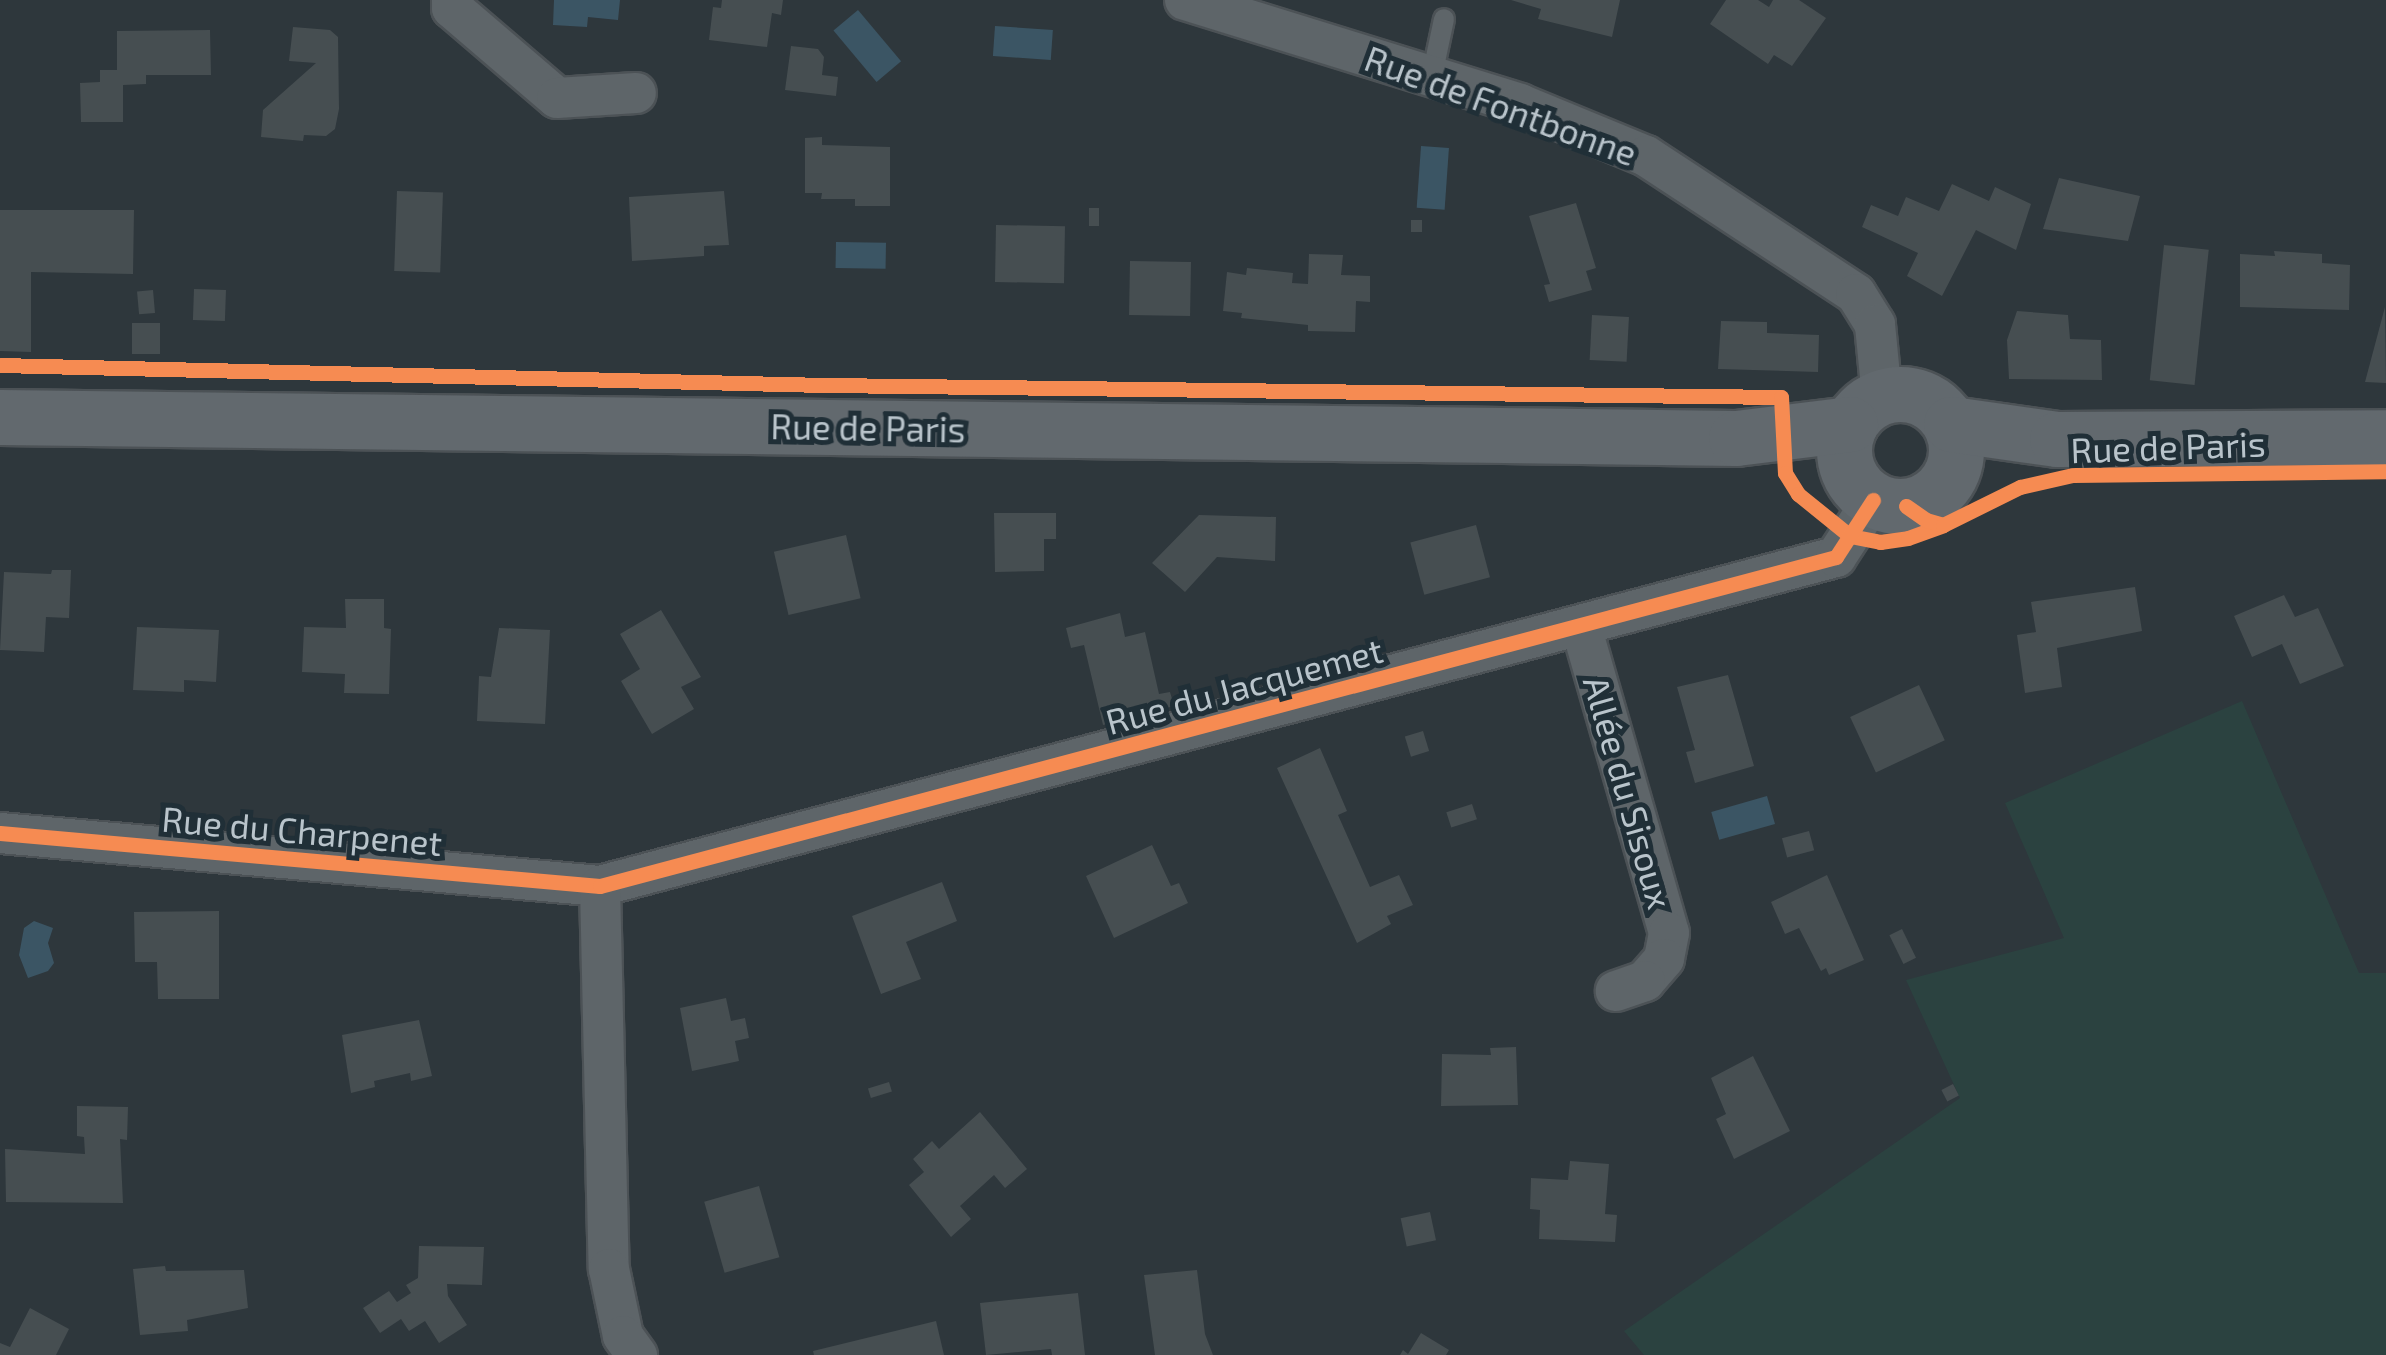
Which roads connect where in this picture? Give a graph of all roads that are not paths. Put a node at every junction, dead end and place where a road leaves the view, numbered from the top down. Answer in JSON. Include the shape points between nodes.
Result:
{"nodes":[{"id":1,"x":452,"y":0,"type":"edge"},
{"id":2,"x":1185,"y":0,"type":"edge"},
{"id":3,"x":1444,"y":18,"type":"dead end"},
{"id":4,"x":1432,"y":76,"type":"junction"},
{"id":5,"x":636,"y":94,"type":"dead end"},
{"id":6,"x":0,"y":417,"type":"edge"},
{"id":7,"x":2386,"y":438,"type":"edge"},
{"id":8,"x":1952,"y":446,"type":"junction"},
{"id":9,"x":1863,"y":448,"type":"junction"},
{"id":10,"x":1580,"y":626,"type":"junction"},
{"id":11,"x":0,"y":833,"type":"edge"},
{"id":12,"x":600,"y":886,"type":"junction"},
{"id":13,"x":1616,"y":991,"type":"dead end"},
{"id":14,"x":637,"y":1355,"type":"edge"}],
"edges":[{"from":1,"to":5,"type":"street","via":[[452,8],[557,98]]},
{"from":2,"to":4,"type":"street","name":"Rue de Fontbonne"},
{"from":3,"to":4,"type":"lane"},
{"from":4,"to":9,"type":"street","name":"Rue de Fontbonne","via":[[1646,156],[1856,294],[1875,325]]},
{"from":6,"to":9,"type":"main road","name":"Rue de Paris","via":[[1736,438]]},
{"from":7,"to":8,"type":"main road","name":"Rue de Paris","via":[[2058,439]]},
{"from":8,"to":9,"type":"main road","via":[[1929,401],[1911,394]]},
{"from":8,"to":9,"type":"main road","via":[[1939,491],[1915,505],[1888,505]]},
{"from":9,"to":10,"type":"street","name":"Rue du Jacquemet","via":[[1836,557]]},
{"from":10,"to":12,"type":"street","name":"Rue du Jacquemet"},
{"from":10,"to":13,"type":"street","name":"Allée du Sisoux","via":[[1669,933],[1664,959],[1646,981]]},
{"from":11,"to":12,"type":"street","name":"Rue du Charpenet"},
{"from":12,"to":14,"type":"street","via":[[609,1269],[623,1336]]}]}
